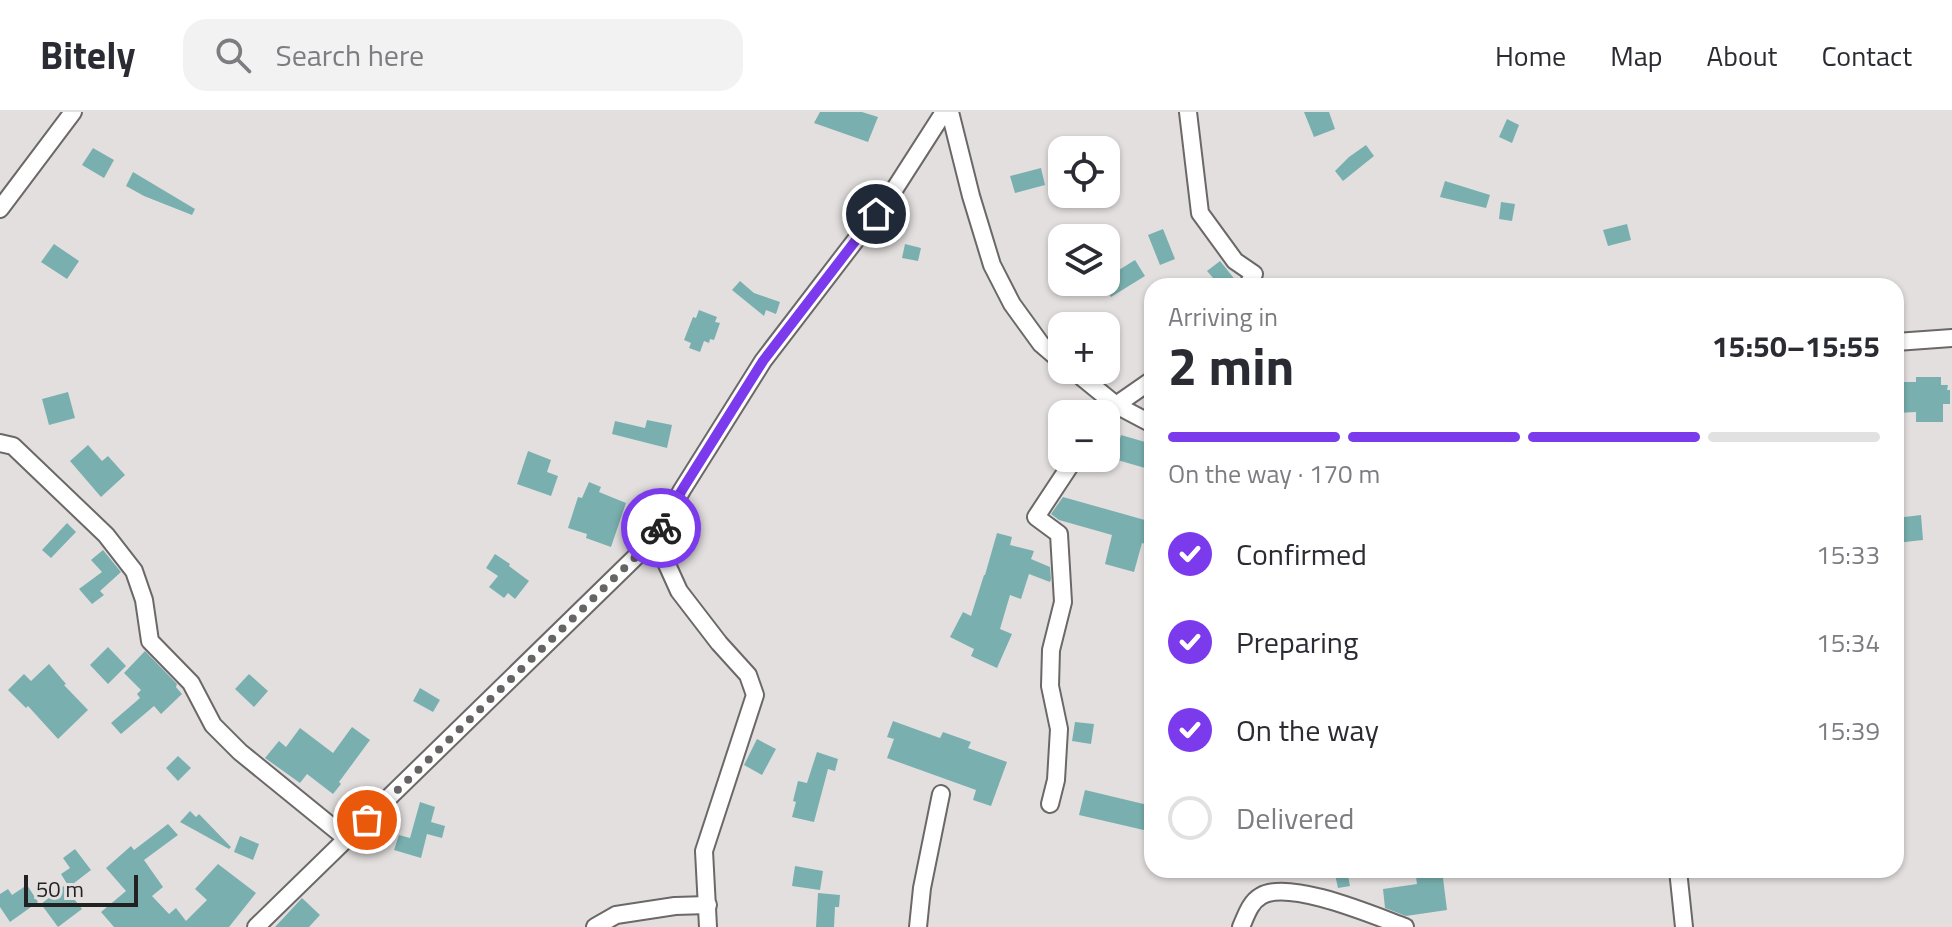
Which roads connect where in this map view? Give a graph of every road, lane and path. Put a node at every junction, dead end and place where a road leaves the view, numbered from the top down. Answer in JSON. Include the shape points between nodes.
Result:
{"nodes":[{"id":1,"x":73,"y":112,"type":"edge"},
{"id":2,"x":947,"y":112,"type":"edge"},
{"id":3,"x":1188,"y":112,"type":"edge"},
{"id":4,"x":0,"y":209,"type":"edge"},
{"id":5,"x":1252,"y":278,"type":"edge"},
{"id":6,"x":1952,"y":338,"type":"edge"},
{"id":7,"x":1904,"y":341,"type":"edge"},
{"id":8,"x":1048,"y":350,"type":"edge"},
{"id":9,"x":1086,"y":384,"type":"edge"},
{"id":10,"x":1144,"y":386,"type":"edge"},
{"id":11,"x":1100,"y":400,"type":"edge"},
{"id":12,"x":1120,"y":405,"type":"edge"},
{"id":13,"x":1120,"y":415,"type":"edge"},
{"id":14,"x":1144,"y":422,"type":"edge"},
{"id":15,"x":0,"y":443,"type":"edge"},
{"id":16,"x":1066,"y":472,"type":"edge"},
{"id":17,"x":655,"y":538,"type":"junction"},
{"id":18,"x":941,"y":794,"type":"dead end"},
{"id":19,"x":1050,"y":804,"type":"dead end"},
{"id":20,"x":347,"y":839,"type":"junction"},
{"id":21,"x":1679,"y":878,"type":"edge"},
{"id":22,"x":708,"y":905,"type":"junction"},
{"id":23,"x":256,"y":927,"type":"edge"},
{"id":24,"x":595,"y":927,"type":"edge"},
{"id":25,"x":708,"y":927,"type":"edge"},
{"id":26,"x":918,"y":927,"type":"edge"},
{"id":27,"x":1241,"y":927,"type":"edge"},
{"id":28,"x":1405,"y":927,"type":"edge"},
{"id":29,"x":1684,"y":927,"type":"edge"}],
"edges":[{"from":1,"to":4,"type":"street"},
{"from":2,"to":8,"type":"street","via":[[992,265],[1012,304]]},
{"from":2,"to":17,"type":"street","via":[[763,361]]},
{"from":3,"to":5,"type":"street","via":[[1200,213],[1235,261],[1254,274]]},
{"from":6,"to":7,"type":"street"},
{"from":9,"to":11,"type":"street"},
{"from":10,"to":12,"type":"street"},
{"from":13,"to":14,"type":"street"},
{"from":15,"to":20,"type":"street","via":[[13,446],[106,535],[134,571],[150,641],[191,683],[213,725]]},
{"from":16,"to":19,"type":"street","via":[[1036,517],[1059,534],[1061,557],[1063,602],[1051,650],[1050,686],[1059,729]]},
{"from":17,"to":20,"type":"street"},
{"from":17,"to":22,"type":"street","via":[[679,591],[748,675],[755,695],[704,851]]},
{"from":18,"to":26,"type":"street"},
{"from":20,"to":23,"type":"street"},
{"from":21,"to":29,"type":"street"},
{"from":22,"to":24,"type":"street","via":[[616,915]]},
{"from":22,"to":25,"type":"street"},
{"from":27,"to":28,"type":"street","via":[[1258,897],[1270,892],[1323,898]]}]}
